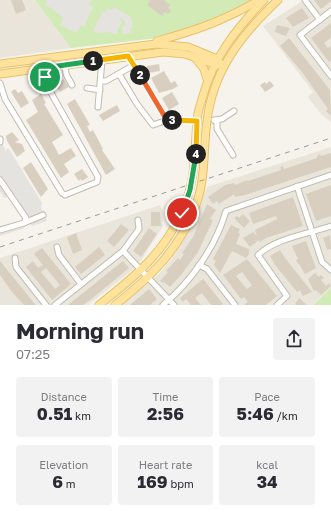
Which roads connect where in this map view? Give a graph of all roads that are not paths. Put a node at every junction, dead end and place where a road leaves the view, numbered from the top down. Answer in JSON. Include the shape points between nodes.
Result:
{"nodes":[{"id":1,"x":259,"y":0,"type":"edge"},
{"id":2,"x":264,"y":0,"type":"edge"},
{"id":3,"x":278,"y":0,"type":"edge"},
{"id":4,"x":305,"y":0,"type":"edge"},
{"id":5,"x":331,"y":11,"type":"edge"},
{"id":6,"x":320,"y":20,"type":"junction"},
{"id":7,"x":148,"y":44,"type":"junction"},
{"id":8,"x":87,"y":52,"type":"junction"},
{"id":9,"x":128,"y":56,"type":"junction"},
{"id":10,"x":193,"y":56,"type":"junction"},
{"id":11,"x":102,"y":60,"type":"junction"},
{"id":12,"x":88,"y":62,"type":"junction"},
{"id":13,"x":215,"y":62,"type":"junction"},
{"id":14,"x":0,"y":64,"type":"edge"},
{"id":15,"x":65,"y":65,"type":"junction"},
{"id":16,"x":134,"y":65,"type":"junction"},
{"id":17,"x":223,"y":66,"type":"junction"},
{"id":18,"x":44,"y":68,"type":"junction"},
{"id":19,"x":0,"y":74,"type":"edge"},
{"id":20,"x":119,"y":74,"type":"junction"},
{"id":21,"x":330,"y":74,"type":"edge"},
{"id":22,"x":101,"y":81,"type":"junction"},
{"id":23,"x":207,"y":81,"type":"junction"},
{"id":24,"x":0,"y":83,"type":"edge"},
{"id":25,"x":72,"y":85,"type":"dead end"},
{"id":26,"x":87,"y":88,"type":"dead end"},
{"id":27,"x":100,"y":90,"type":"junction"},
{"id":28,"x":98,"y":107,"type":"dead end"},
{"id":29,"x":234,"y":111,"type":"dead end"},
{"id":30,"x":167,"y":120,"type":"junction"},
{"id":31,"x":206,"y":120,"type":"junction"},
{"id":32,"x":215,"y":120,"type":"junction"},
{"id":33,"x":197,"y":121,"type":"junction"},
{"id":34,"x":0,"y":139,"type":"edge"},
{"id":35,"x":0,"y":142,"type":"edge"},
{"id":36,"x":232,"y":156,"type":"dead end"},
{"id":37,"x":331,"y":175,"type":"edge"},
{"id":38,"x":0,"y":180,"type":"edge"},
{"id":39,"x":297,"y":186,"type":"junction"},
{"id":40,"x":43,"y":216,"type":"dead end"},
{"id":41,"x":138,"y":220,"type":"dead end"},
{"id":42,"x":24,"y":222,"type":"junction"},
{"id":43,"x":331,"y":226,"type":"edge"},
{"id":44,"x":0,"y":230,"type":"edge"},
{"id":45,"x":313,"y":232,"type":"junction"},
{"id":46,"x":57,"y":248,"type":"dead end"},
{"id":47,"x":123,"y":251,"type":"junction"},
{"id":48,"x":15,"y":258,"type":"dead end"},
{"id":49,"x":199,"y":264,"type":"junction"},
{"id":50,"x":142,"y":270,"type":"junction"},
{"id":51,"x":331,"y":270,"type":"edge"},
{"id":52,"x":150,"y":277,"type":"junction"},
{"id":53,"x":81,"y":284,"type":"junction"},
{"id":54,"x":170,"y":300,"type":"junction"},
{"id":55,"x":46,"y":305,"type":"edge"},
{"id":56,"x":55,"y":305,"type":"edge"},
{"id":57,"x":99,"y":305,"type":"edge"},
{"id":58,"x":115,"y":305,"type":"edge"},
{"id":59,"x":163,"y":305,"type":"edge"},
{"id":60,"x":174,"y":305,"type":"edge"},
{"id":61,"x":235,"y":305,"type":"edge"},
{"id":62,"x":277,"y":305,"type":"edge"}],
"edges":[{"from":1,"to":7,"type":"main road","via":[[207,27]]},
{"from":2,"to":13,"type":"main road","via":[[234,33]]},
{"from":3,"to":17,"type":"main road","via":[[240,40]]},
{"from":4,"to":6,"type":"street"},
{"from":5,"to":6,"type":"street"},
{"from":6,"to":21,"type":"street","via":[[300,35]]},
{"from":7,"to":8,"type":"main road"},
{"from":7,"to":13,"type":"main road","via":[[182,46]]},
{"from":8,"to":12,"type":"main road"},
{"from":8,"to":14,"type":"main road"},
{"from":9,"to":10,"type":"main road","via":[[171,52]]},
{"from":9,"to":11,"type":"main road"},
{"from":9,"to":16,"type":"street"},
{"from":10,"to":13,"type":"main road"},
{"from":10,"to":23,"type":"main road","via":[[203,66]]},
{"from":11,"to":12,"type":"main road"},
{"from":11,"to":22,"type":"street"},
{"from":12,"to":15,"type":"main road"},
{"from":13,"to":17,"type":"main road"},
{"from":13,"to":23,"type":"main road"},
{"from":15,"to":18,"type":"main road"},
{"from":15,"to":25,"type":"street","via":[[66,74]]},
{"from":16,"to":20,"type":"street"},
{"from":16,"to":30,"type":"street"},
{"from":17,"to":31,"type":"main road"},
{"from":18,"to":19,"type":"main road"},
{"from":18,"to":24,"type":"street","via":[[50,91],[98,177],[93,185],[65,195],[5,99]]},
{"from":20,"to":22,"type":"street"},
{"from":20,"to":30,"type":"street","via":[[153,125]]},
{"from":22,"to":27,"type":"street"},
{"from":23,"to":33,"type":"main road"},
{"from":26,"to":27,"type":"street"},
{"from":27,"to":28,"type":"street"},
{"from":29,"to":32,"type":"street","via":[[222,119]]},
{"from":30,"to":33,"type":"street"},
{"from":31,"to":32,"type":"street"},
{"from":31,"to":33,"type":"main road"},
{"from":31,"to":52,"type":"main road","via":[[204,174],[197,201],[177,243]]},
{"from":32,"to":36,"type":"street","via":[[217,129]]},
{"from":33,"to":50,"type":"main road","via":[[196,160],[182,213],[170,236]]},
{"from":34,"to":35,"type":"street"},
{"from":37,"to":39,"type":"street"},
{"from":38,"to":42,"type":"street","via":[[26,218]]},
{"from":39,"to":45,"type":"street"},
{"from":39,"to":49,"type":"street","via":[[226,211],[222,225]]},
{"from":40,"to":42,"type":"street"},
{"from":41,"to":47,"type":"street","via":[[139,229]]},
{"from":42,"to":44,"type":"street"},
{"from":43,"to":45,"type":"street"},
{"from":45,"to":51,"type":"street","via":[[322,262]]},
{"from":45,"to":62,"type":"street","via":[[286,240],[258,255],[287,296]]},
{"from":46,"to":53,"type":"street","via":[[59,255]]},
{"from":47,"to":50,"type":"street"},
{"from":47,"to":53,"type":"street"},
{"from":48,"to":55,"type":"street","via":[[16,267]]},
{"from":49,"to":54,"type":"street"},
{"from":49,"to":61,"type":"street","via":[[207,269]]},
{"from":50,"to":52,"type":"street"},
{"from":50,"to":57,"type":"main road"},
{"from":52,"to":54,"type":"street"},
{"from":52,"to":58,"type":"main road"},
{"from":53,"to":56,"type":"street"},
{"from":54,"to":59,"type":"street"},
{"from":54,"to":60,"type":"street"}]}
